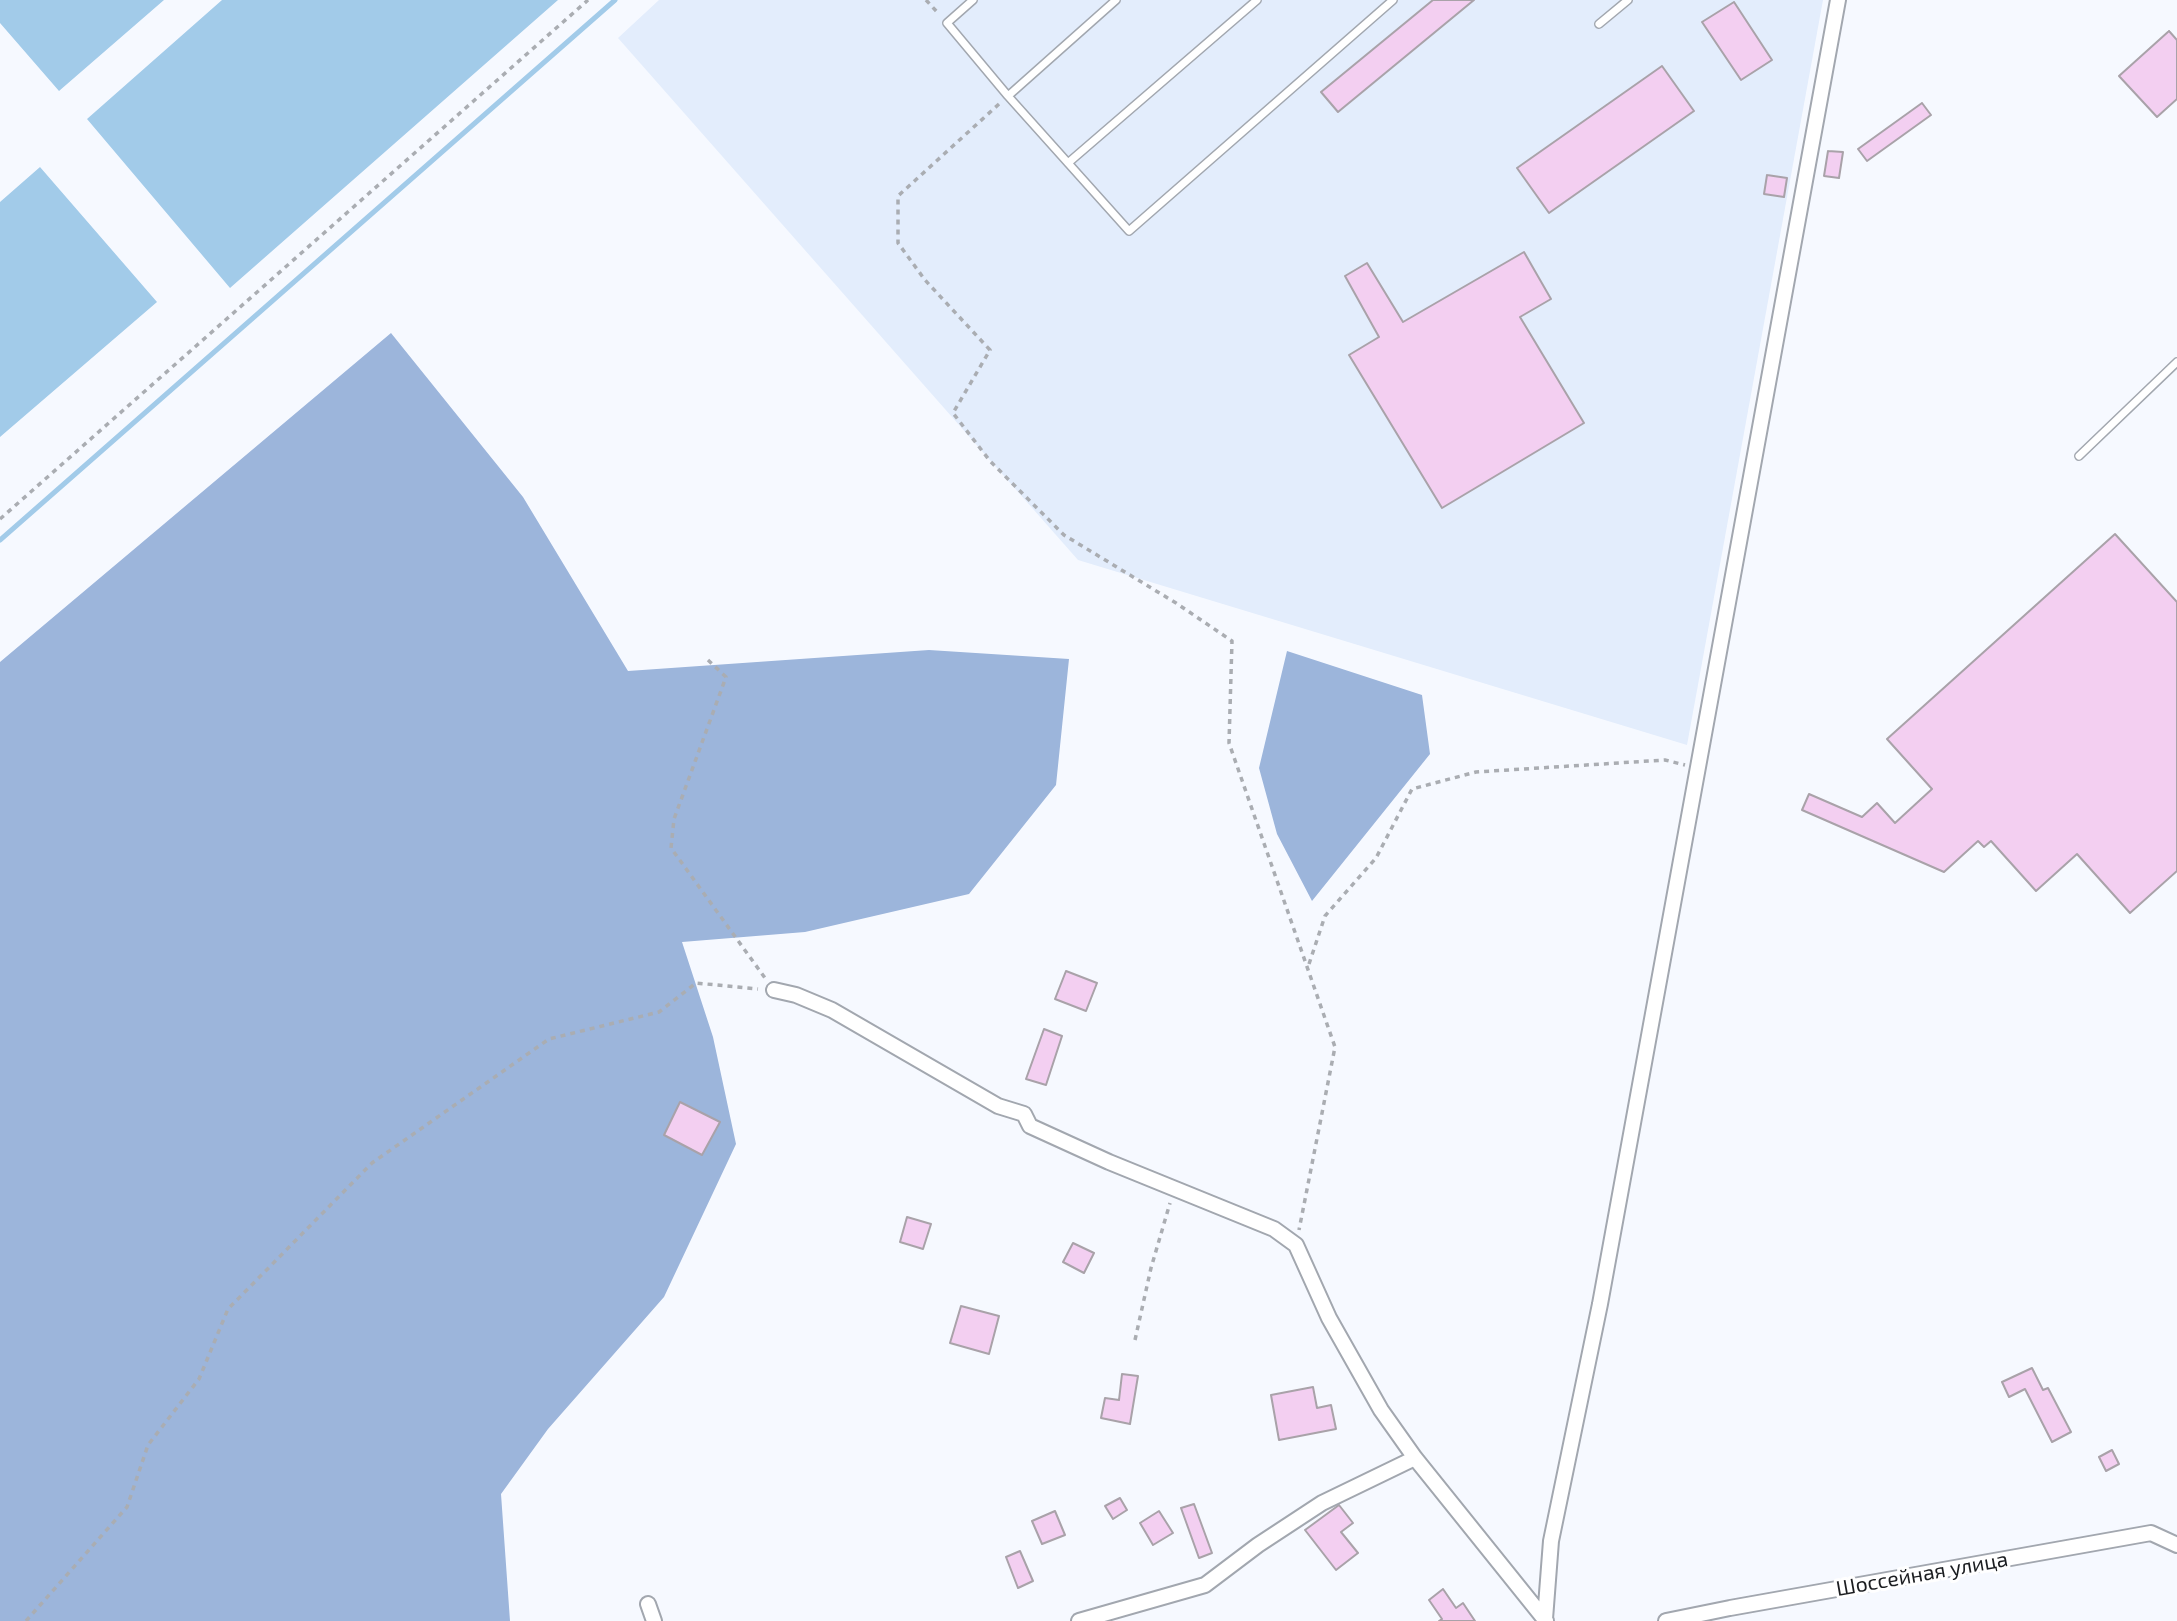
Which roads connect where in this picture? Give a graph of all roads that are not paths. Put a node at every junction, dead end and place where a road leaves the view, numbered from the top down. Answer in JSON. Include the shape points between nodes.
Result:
{"nodes":[{"id":1,"x":973,"y":0,"type":"edge"},
{"id":2,"x":1116,"y":0,"type":"edge"},
{"id":3,"x":1257,"y":0,"type":"edge"},
{"id":4,"x":1393,"y":0,"type":"edge"},
{"id":5,"x":1628,"y":0,"type":"edge"},
{"id":6,"x":1838,"y":0,"type":"edge"},
{"id":7,"x":1599,"y":24,"type":"dead end"},
{"id":8,"x":1008,"y":96,"type":"junction"},
{"id":9,"x":1068,"y":163,"type":"junction"},
{"id":10,"x":2177,"y":362,"type":"edge"},
{"id":11,"x":2079,"y":456,"type":"dead end"},
{"id":12,"x":774,"y":990,"type":"road end"},
{"id":13,"x":1415,"y":1458,"type":"junction"},
{"id":14,"x":2177,"y":1545,"type":"edge"},
{"id":15,"x":648,"y":1604,"type":"dead end"},
{"id":16,"x":1730,"y":1608,"type":"junction"},
{"id":17,"x":1546,"y":1620,"type":"edge"},
{"id":18,"x":654,"y":1621,"type":"edge"},
{"id":19,"x":1079,"y":1621,"type":"edge"},
{"id":20,"x":1666,"y":1621,"type":"edge"},
{"id":21,"x":1739,"y":1621,"type":"edge"}],
"edges":[{"from":1,"to":8,"type":"lane","via":[[947,23]]},
{"from":2,"to":8,"type":"lane"},
{"from":3,"to":9,"type":"lane"},
{"from":4,"to":9,"type":"lane","via":[[1129,231]]},
{"from":5,"to":7,"type":"lane"},
{"from":6,"to":17,"type":"street","via":[[1600,1304],[1551,1541]]},
{"from":8,"to":9,"type":"lane"},
{"from":10,"to":11,"type":"lane"},
{"from":12,"to":13,"type":"street","via":[[832,1010],[998,1105],[1024,1114],[1030,1126],[1273,1229],[1296,1245],[1329,1318],[1381,1410]]},
{"from":13,"to":17,"type":"street"},
{"from":13,"to":19,"type":"street","via":[[1322,1503],[1205,1585]]},
{"from":14,"to":16,"type":"street","name":"Шоссейная улица","via":[[2151,1533]]},
{"from":15,"to":18,"type":"street"},
{"from":16,"to":20,"type":"street","name":"Шоссейная улица"},
{"from":16,"to":21,"type":"street"}]}
